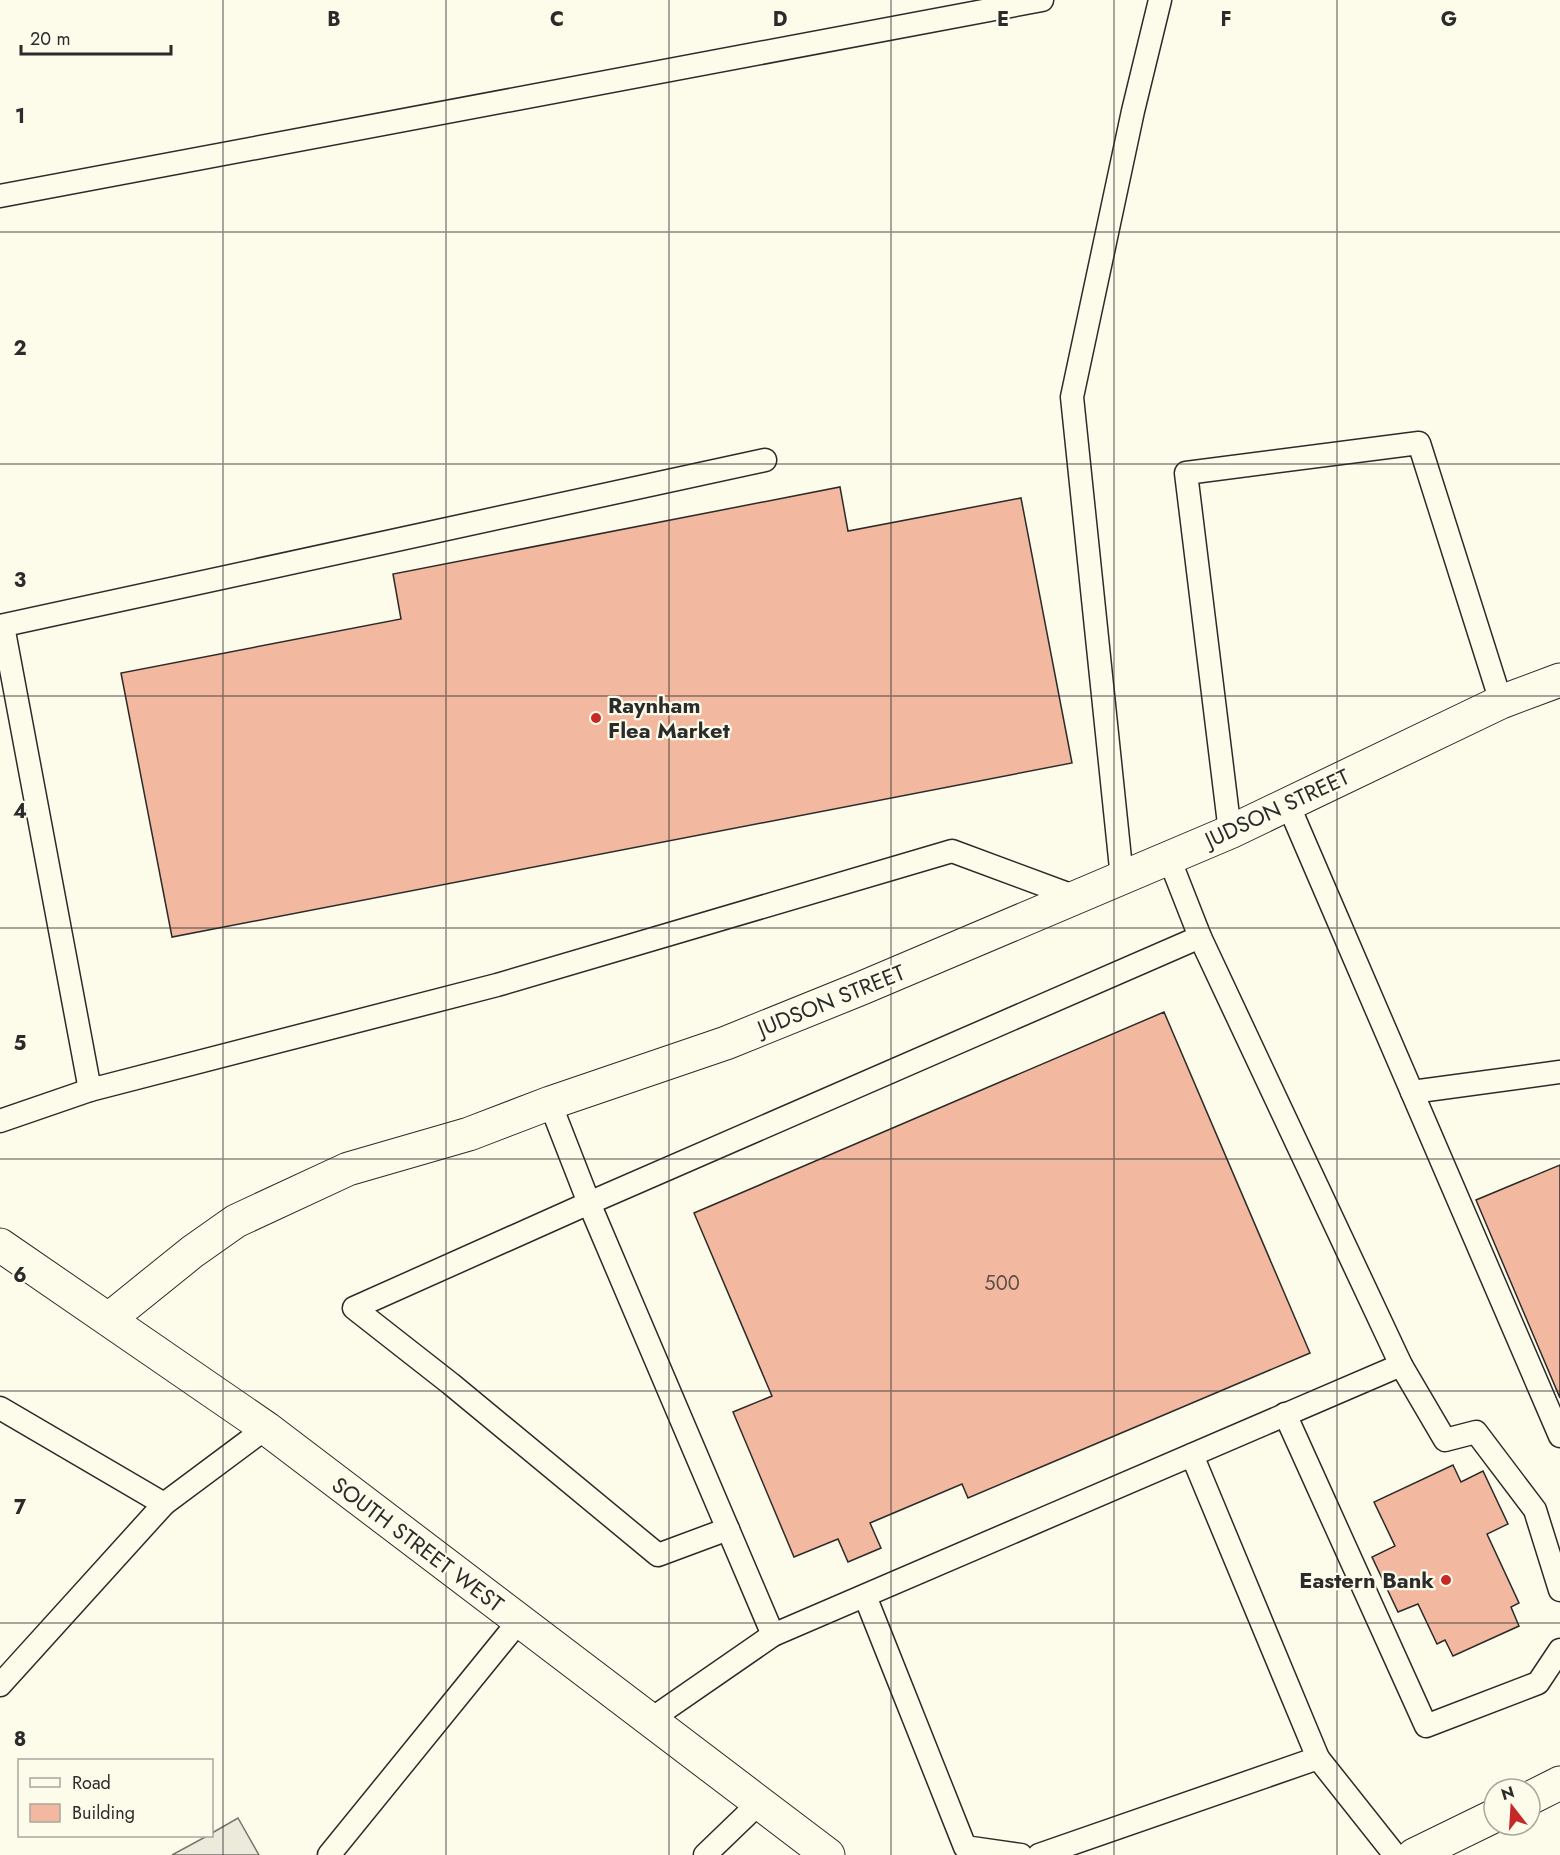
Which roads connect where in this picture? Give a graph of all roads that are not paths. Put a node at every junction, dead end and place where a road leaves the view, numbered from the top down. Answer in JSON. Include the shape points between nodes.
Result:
{"nodes":[{"id":1,"x":1042,"y":0,"type":"edge"},
{"id":2,"x":1160,"y":0,"type":"edge"},
{"id":3,"x":0,"y":196,"type":"edge"},
{"id":4,"x":765,"y":460,"type":"dead end"},
{"id":5,"x":2,"y":626,"type":"edge"},
{"id":6,"x":1560,"y":680,"type":"edge"},
{"id":7,"x":1501,"y":702,"type":"junction"},
{"id":8,"x":1288,"y":804,"type":"junction"},
{"id":9,"x":1230,"y":832,"type":"junction"},
{"id":10,"x":1169,"y":858,"type":"junction"},
{"id":11,"x":1122,"y":878,"type":"junction"},
{"id":12,"x":1076,"y":897,"type":"junction"},
{"id":13,"x":1200,"y":937,"type":"junction"},
{"id":14,"x":1560,"y":1072,"type":"edge"},
{"id":15,"x":90,"y":1090,"type":"junction"},
{"id":16,"x":1412,"y":1092,"type":"junction"},
{"id":17,"x":549,"y":1103,"type":"junction"},
{"id":18,"x":0,"y":1121,"type":"edge"},
{"id":19,"x":589,"y":1203,"type":"junction"},
{"id":20,"x":0,"y":1245,"type":"edge"},
{"id":21,"x":109,"y":1319,"type":"junction"},
{"id":22,"x":1401,"y":1365,"type":"junction"},
{"id":23,"x":0,"y":1408,"type":"edge"},
{"id":24,"x":1286,"y":1414,"type":"junction"},
{"id":25,"x":266,"y":1428,"type":"junction"},
{"id":26,"x":1560,"y":1437,"type":"edge"},
{"id":27,"x":1192,"y":1455,"type":"junction"},
{"id":28,"x":164,"y":1504,"type":"junction"},
{"id":29,"x":728,"y":1529,"type":"junction"},
{"id":30,"x":1560,"y":1590,"type":"edge"},
{"id":31,"x":865,"y":1596,"type":"junction"},
{"id":32,"x":519,"y":1621,"type":"junction"},
{"id":33,"x":773,"y":1635,"type":"junction"},
{"id":34,"x":1560,"y":1650,"type":"edge"},
{"id":35,"x":0,"y":1685,"type":"edge"},
{"id":36,"x":650,"y":1720,"type":"junction"},
{"id":37,"x":1318,"y":1758,"type":"junction"},
{"id":38,"x":1560,"y":1783,"type":"edge"},
{"id":39,"x":1542,"y":1792,"type":"edge"},
{"id":40,"x":759,"y":1803,"type":"junction"},
{"id":41,"x":1482,"y":1822,"type":"edge"},
{"id":42,"x":329,"y":1855,"type":"edge"},
{"id":43,"x":705,"y":1855,"type":"edge"},
{"id":44,"x":828,"y":1855,"type":"edge"},
{"id":45,"x":1021,"y":1855,"type":"edge"},
{"id":46,"x":1039,"y":1855,"type":"edge"},
{"id":47,"x":1395,"y":1855,"type":"edge"},
{"id":48,"x":1414,"y":1855,"type":"edge"}],
"edges":[{"from":1,"to":3,"type":"lane"},
{"from":2,"to":11,"type":"lane","via":[[1072,397]]},
{"from":4,"to":5,"type":"lane"},
{"from":5,"to":15,"type":"lane"},
{"from":6,"to":7,"type":"main road","name":"JUDSON STREET"},
{"from":7,"to":8,"type":"main road","name":"JUDSON STREET"},
{"from":7,"to":9,"type":"lane","via":[[1419,443],[1186,473]]},
{"from":8,"to":9,"type":"main road","name":"JUDSON STREET"},
{"from":8,"to":16,"type":"lane"},
{"from":9,"to":10,"type":"main road","name":"JUDSON STREET"},
{"from":10,"to":11,"type":"main road","name":"JUDSON STREET"},
{"from":10,"to":13,"type":"lane"},
{"from":11,"to":12,"type":"main road","name":"JUDSON STREET"},
{"from":12,"to":15,"type":"lane","via":[[952,851],[496,985]]},
{"from":12,"to":17,"type":"main road","name":"JUDSON STREET","via":[[726,1043]]},
{"from":13,"to":19,"type":"lane"},
{"from":13,"to":22,"type":"lane"},
{"from":14,"to":16,"type":"lane"},
{"from":15,"to":18,"type":"lane"},
{"from":16,"to":26,"type":"lane"},
{"from":17,"to":19,"type":"lane"},
{"from":17,"to":21,"type":"main road","name":"JUDSON STREET","via":[[468,1134],[348,1169],[236,1221]]},
{"from":19,"to":29,"type":"lane"},
{"from":19,"to":29,"type":"lane","via":[[354,1308],[658,1556]]},
{"from":20,"to":21,"type":"main road","name":"SOUTH STREET WEST"},
{"from":21,"to":25,"type":"main road","name":"SOUTH STREET WEST"},
{"from":22,"to":24,"type":"lane"},
{"from":22,"to":30,"type":"lane","via":[[1445,1440],[1476,1432],[1535,1510]]},
{"from":23,"to":28,"type":"lane"},
{"from":24,"to":27,"type":"lane"},
{"from":24,"to":34,"type":"lane","via":[[1426,1726],[1538,1683]]},
{"from":25,"to":28,"type":"lane"},
{"from":25,"to":32,"type":"main road","name":"SOUTH STREET WEST"},
{"from":27,"to":31,"type":"lane"},
{"from":27,"to":37,"type":"lane"},
{"from":28,"to":35,"type":"lane"},
{"from":29,"to":33,"type":"lane"},
{"from":31,"to":33,"type":"lane"},
{"from":31,"to":45,"type":"lane","via":[[965,1847]]},
{"from":32,"to":36,"type":"main road","name":"SOUTH STREET WEST"},
{"from":32,"to":42,"type":"lane"},
{"from":33,"to":36,"type":"lane"},
{"from":36,"to":40,"type":"main road","name":"SOUTH STREET WEST"},
{"from":37,"to":46,"type":"lane"},
{"from":37,"to":47,"type":"lane"},
{"from":38,"to":39,"type":"main road"},
{"from":40,"to":43,"type":"lane"},
{"from":40,"to":44,"type":"main road","name":"SOUTH STREET WEST"},
{"from":41,"to":48,"type":"main road"}]}
